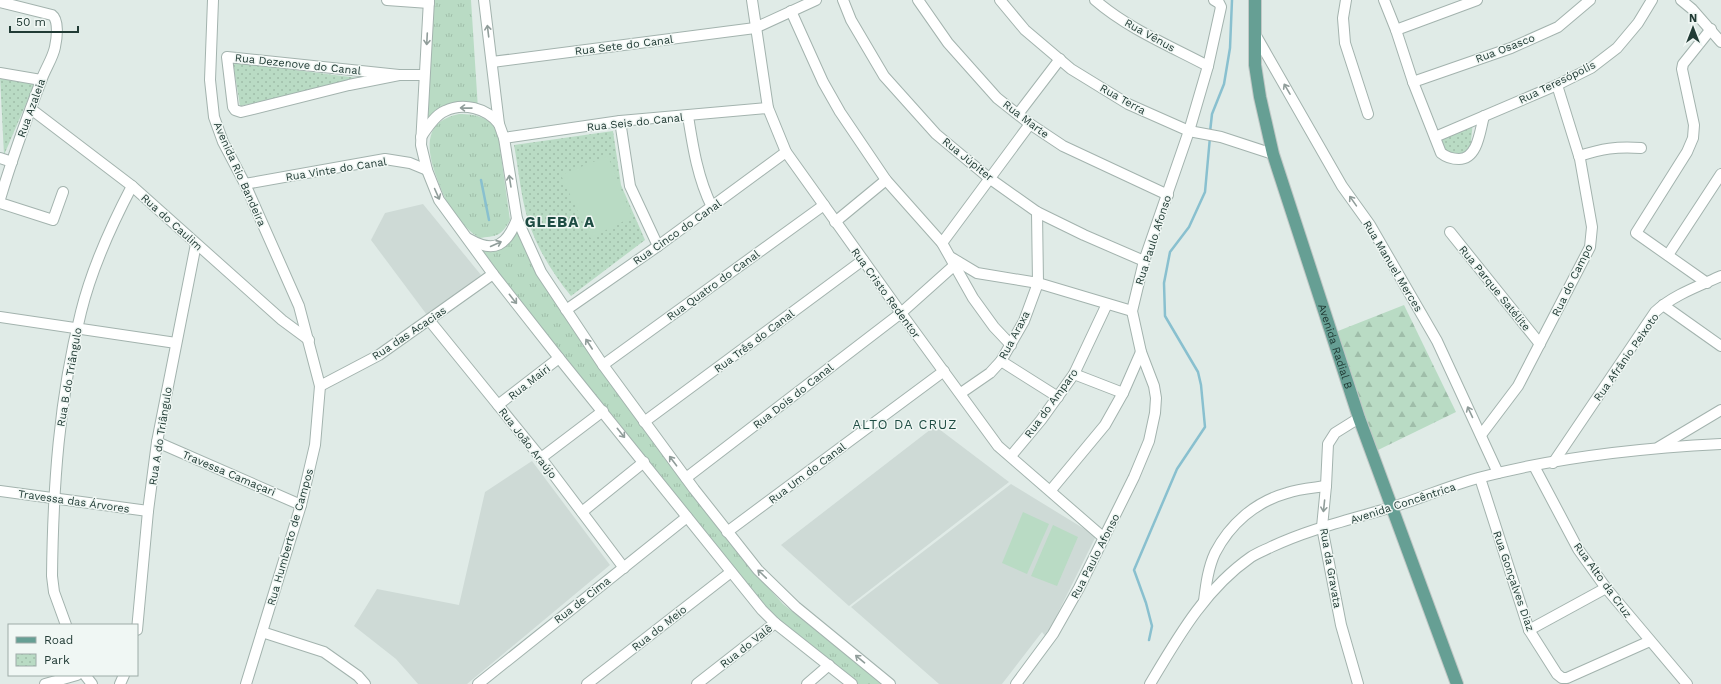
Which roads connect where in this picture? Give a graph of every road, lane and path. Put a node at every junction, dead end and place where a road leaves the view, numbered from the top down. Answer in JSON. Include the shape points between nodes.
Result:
{"nodes":[{"id":1,"x":213,"y":0,"type":"edge"},
{"id":2,"x":387,"y":0,"type":"edge"},
{"id":3,"x":484,"y":0,"type":"edge"},
{"id":4,"x":752,"y":0,"type":"edge"},
{"id":5,"x":816,"y":0,"type":"edge"},
{"id":6,"x":843,"y":0,"type":"edge"},
{"id":7,"x":918,"y":0,"type":"edge"},
{"id":8,"x":1000,"y":0,"type":"edge"},
{"id":9,"x":1095,"y":0,"type":"edge"},
{"id":10,"x":1255,"y":0,"type":"edge"},
{"id":11,"x":1346,"y":0,"type":"edge"},
{"id":12,"x":1384,"y":0,"type":"edge"},
{"id":13,"x":1477,"y":0,"type":"edge"},
{"id":14,"x":1590,"y":0,"type":"edge"},
{"id":15,"x":1652,"y":0,"type":"edge"},
{"id":16,"x":1681,"y":0,"type":"edge"},
{"id":17,"x":0,"y":2,"type":"edge"},
{"id":18,"x":429,"y":2,"type":"edge"},
{"id":19,"x":1217,"y":2,"type":"edge"},
{"id":20,"x":792,"y":11,"type":"junction"},
{"id":21,"x":755,"y":28,"type":"junction"},
{"id":22,"x":1396,"y":30,"type":"junction"},
{"id":23,"x":1711,"y":30,"type":"junction"},
{"id":24,"x":1255,"y":34,"type":"junction"},
{"id":25,"x":1721,"y":42,"type":"edge"},
{"id":26,"x":1060,"y":59,"type":"junction"},
{"id":27,"x":492,"y":62,"type":"junction"},
{"id":28,"x":1255,"y":65,"type":"junction"},
{"id":29,"x":1208,"y":66,"type":"junction"},
{"id":30,"x":1274,"y":67,"type":"junction"},
{"id":31,"x":0,"y":72,"type":"edge"},
{"id":32,"x":399,"y":75,"type":"junction"},
{"id":33,"x":424,"y":75,"type":"junction"},
{"id":34,"x":41,"y":80,"type":"junction"},
{"id":35,"x":1413,"y":82,"type":"junction"},
{"id":36,"x":1557,"y":84,"type":"junction"},
{"id":37,"x":768,"y":108,"type":"junction"},
{"id":38,"x":31,"y":109,"type":"junction"},
{"id":39,"x":1018,"y":114,"type":"junction"},
{"id":40,"x":1368,"y":114,"type":"dead end"},
{"id":41,"x":688,"y":116,"type":"junction"},
{"id":42,"x":1484,"y":116,"type":"junction"},
{"id":43,"x":620,"y":121,"type":"junction"},
{"id":44,"x":499,"y":124,"type":"junction"},
{"id":45,"x":1030,"y":124,"type":"junction"},
{"id":46,"x":1189,"y":131,"type":"junction"},
{"id":47,"x":421,"y":137,"type":"junction"},
{"id":48,"x":1435,"y":137,"type":"junction"},
{"id":49,"x":504,"y":138,"type":"junction"},
{"id":50,"x":1641,"y":148,"type":"dead end"},
{"id":51,"x":786,"y":152,"type":"junction"},
{"id":52,"x":1272,"y":154,"type":"junction"},
{"id":53,"x":1579,"y":156,"type":"junction"},
{"id":54,"x":0,"y":158,"type":"edge"},
{"id":55,"x":12,"y":162,"type":"junction"},
{"id":56,"x":427,"y":170,"type":"junction"},
{"id":57,"x":1721,"y":174,"type":"edge"},
{"id":58,"x":989,"y":178,"type":"junction"},
{"id":59,"x":886,"y":180,"type":"junction"},
{"id":60,"x":245,"y":184,"type":"junction"},
{"id":61,"x":132,"y":186,"type":"junction"},
{"id":62,"x":63,"y":192,"type":"dead end"},
{"id":63,"x":1168,"y":195,"type":"junction"},
{"id":64,"x":0,"y":199,"type":"edge"},
{"id":65,"x":0,"y":203,"type":"edge"},
{"id":66,"x":824,"y":205,"type":"junction"},
{"id":67,"x":712,"y":207,"type":"junction"},
{"id":68,"x":1037,"y":212,"type":"junction"},
{"id":69,"x":517,"y":219,"type":"junction"},
{"id":70,"x":836,"y":222,"type":"junction"},
{"id":71,"x":1450,"y":232,"type":"dead end"},
{"id":72,"x":466,"y":237,"type":"junction"},
{"id":73,"x":942,"y":243,"type":"junction"},
{"id":74,"x":196,"y":244,"type":"junction"},
{"id":75,"x":658,"y":246,"type":"junction"},
{"id":76,"x":1668,"y":255,"type":"junction"},
{"id":77,"x":863,"y":260,"type":"junction"},
{"id":78,"x":954,"y":261,"type":"junction"},
{"id":79,"x":1144,"y":261,"type":"junction"},
{"id":80,"x":493,"y":274,"type":"junction"},
{"id":81,"x":1721,"y":276,"type":"edge"},
{"id":82,"x":1038,"y":283,"type":"junction"},
{"id":83,"x":1707,"y":283,"type":"junction"},
{"id":84,"x":1108,"y":304,"type":"junction"},
{"id":85,"x":1663,"y":305,"type":"junction"},
{"id":86,"x":566,"y":310,"type":"junction"},
{"id":87,"x":1132,"y":311,"type":"junction"},
{"id":88,"x":900,"y":313,"type":"junction"},
{"id":89,"x":0,"y":317,"type":"edge"},
{"id":90,"x":429,"y":320,"type":"junction"},
{"id":91,"x":77,"y":329,"type":"junction"},
{"id":92,"x":309,"y":340,"type":"junction"},
{"id":93,"x":176,"y":343,"type":"junction"},
{"id":94,"x":1540,"y":344,"type":"junction"},
{"id":95,"x":1011,"y":345,"type":"junction"},
{"id":96,"x":1721,"y":346,"type":"edge"},
{"id":97,"x":1141,"y":352,"type":"junction"},
{"id":98,"x":559,"y":358,"type":"junction"},
{"id":99,"x":1001,"y":361,"type":"junction"},
{"id":100,"x":603,"y":365,"type":"junction"},
{"id":101,"x":944,"y":371,"type":"junction"},
{"id":102,"x":1074,"y":374,"type":"junction"},
{"id":103,"x":320,"y":386,"type":"junction"},
{"id":104,"x":961,"y":393,"type":"junction"},
{"id":105,"x":1123,"y":393,"type":"junction"},
{"id":106,"x":1058,"y":397,"type":"junction"},
{"id":107,"x":498,"y":405,"type":"junction"},
{"id":108,"x":1721,"y":410,"type":"edge"},
{"id":109,"x":603,"y":411,"type":"junction"},
{"id":110,"x":1359,"y":418,"type":"junction"},
{"id":111,"x":644,"y":422,"type":"junction"},
{"id":112,"x":1481,"y":435,"type":"junction"},
{"id":113,"x":157,"y":442,"type":"junction"},
{"id":114,"x":1721,"y":444,"type":"edge"},
{"id":115,"x":1658,"y":448,"type":"junction"},
{"id":116,"x":1011,"y":456,"type":"junction"},
{"id":117,"x":541,"y":458,"type":"junction"},
{"id":118,"x":644,"y":462,"type":"junction"},
{"id":119,"x":1553,"y":463,"type":"junction"},
{"id":120,"x":1534,"y":466,"type":"junction"},
{"id":121,"x":1498,"y":473,"type":"junction"},
{"id":122,"x":686,"y":478,"type":"junction"},
{"id":123,"x":1480,"y":478,"type":"junction"},
{"id":124,"x":1326,"y":486,"type":"junction"},
{"id":125,"x":1051,"y":490,"type":"junction"},
{"id":126,"x":0,"y":491,"type":"edge"},
{"id":127,"x":55,"y":500,"type":"junction"},
{"id":128,"x":301,"y":505,"type":"junction"},
{"id":129,"x":1391,"y":508,"type":"junction"},
{"id":130,"x":148,"y":511,"type":"junction"},
{"id":131,"x":582,"y":512,"type":"junction"},
{"id":132,"x":687,"y":517,"type":"junction"},
{"id":133,"x":1322,"y":527,"type":"junction"},
{"id":134,"x":727,"y":532,"type":"junction"},
{"id":135,"x":1104,"y":538,"type":"junction"},
{"id":136,"x":624,"y":568,"type":"junction"},
{"id":137,"x":731,"y":572,"type":"junction"},
{"id":138,"x":1606,"y":588,"type":"junction"},
{"id":139,"x":1204,"y":601,"type":"junction"},
{"id":140,"x":775,"y":623,"type":"junction"},
{"id":141,"x":66,"y":624,"type":"edge"},
{"id":142,"x":138,"y":624,"type":"edge"},
{"id":143,"x":1530,"y":630,"type":"junction"},
{"id":144,"x":262,"y":632,"type":"junction"},
{"id":145,"x":1650,"y":641,"type":"junction"},
{"id":146,"x":829,"y":665,"type":"junction"},
{"id":147,"x":73,"y":676,"type":"edge"},
{"id":148,"x":86,"y":676,"type":"edge"},
{"id":149,"x":45,"y":684,"type":"edge"},
{"id":150,"x":92,"y":684,"type":"edge"},
{"id":151,"x":246,"y":684,"type":"edge"},
{"id":152,"x":365,"y":684,"type":"edge"},
{"id":153,"x":478,"y":684,"type":"edge"},
{"id":154,"x":587,"y":684,"type":"edge"},
{"id":155,"x":697,"y":684,"type":"edge"},
{"id":156,"x":808,"y":684,"type":"edge"},
{"id":157,"x":852,"y":684,"type":"edge"},
{"id":158,"x":890,"y":684,"type":"edge"},
{"id":159,"x":1016,"y":684,"type":"edge"},
{"id":160,"x":1150,"y":684,"type":"edge"},
{"id":161,"x":1358,"y":684,"type":"edge"},
{"id":162,"x":1457,"y":684,"type":"edge"},
{"id":163,"x":1687,"y":684,"type":"edge"}],
"edges":[{"from":1,"to":60,"type":"street","name":"Avenida Rio Bandeira","via":[[211,100],[223,142]]},
{"from":2,"to":18,"type":"street"},
{"from":27,"to":3,"type":"street","one_way":true},
{"from":4,"to":21,"type":"street","name":"Rua Cristo Redentor"},
{"from":5,"to":20,"type":"street","name":"Rua Sete do Canal"},
{"from":6,"to":58,"type":"street","name":"Rua Júpiter","via":[[884,76],[936,134]]},
{"from":7,"to":39,"type":"street","name":"Rua Marte","via":[[948,43],[997,98]]},
{"from":8,"to":26,"type":"street","name":"Rua Terra","via":[[1025,30]]},
{"from":9,"to":29,"type":"street","name":"Rua Vênus","via":[[1109,12]]},
{"from":10,"to":24,"type":"main road","name":"Avenida Radial B"},
{"from":11,"to":40,"type":"street","via":[[1343,18],[1345,43]]},
{"from":12,"to":22,"type":"street"},
{"from":13,"to":22,"type":"street"},
{"from":14,"to":35,"type":"street","name":"Rua Osasco","via":[[1558,27],[1511,48]]},
{"from":15,"to":36,"type":"street","name":"Rua Teresópolis","via":[[1617,48],[1591,68]]},
{"from":16,"to":23,"type":"street"},
{"from":17,"to":34,"type":"street","name":"Rua Azaleia","via":[[55,16],[55,47]]},
{"from":18,"to":33,"type":"street","one_way":true},
{"from":19,"to":29,"type":"street","name":"Rua Paulo Afonso","via":[[1221,7]]},
{"from":20,"to":21,"type":"street","name":"Rua Sete do Canal"},
{"from":20,"to":59,"type":"street","via":[[840,112]]},
{"from":21,"to":27,"type":"street","name":"Rua Sete do Canal"},
{"from":21,"to":37,"type":"street","name":"Rua Cristo Redentor"},
{"from":22,"to":35,"type":"street"},
{"from":23,"to":25,"type":"street"},
{"from":23,"to":76,"type":"street","via":[[1683,64],[1682,69],[1694,125],[1693,138],[1687,152],[1636,231],[1636,235]]},
{"from":24,"to":28,"type":"main road","name":"Avenida Radial B"},
{"from":24,"to":30,"type":"street","name":"Rua Manuel Merces"},
{"from":26,"to":39,"type":"street"},
{"from":26,"to":46,"type":"street","name":"Rua Terra","via":[[1128,104]]},
{"from":27,"to":44,"type":"street"},
{"from":28,"to":30,"type":"street","via":[[1267,64]]},
{"from":28,"to":52,"type":"main road","name":"Avenida Radial B"},
{"from":29,"to":46,"type":"street","name":"Rua Paulo Afonso"},
{"from":112,"to":30,"type":"street","name":"Rua Manuel Merces","one_way":true,"via":[[1437,341],[1370,225],[1342,186]]},
{"from":31,"to":34,"type":"street"},
{"from":32,"to":32,"type":"street","name":"Rua Dezenove do Canal","via":[[311,66],[227,57],[233,107],[241,112],[349,84]]},
{"from":32,"to":33,"type":"street","name":"Rua Dezenove do Canal"},
{"from":33,"to":47,"type":"street"},
{"from":34,"to":38,"type":"street","name":"Rua Azaleia"},
{"from":35,"to":48,"type":"street"},
{"from":36,"to":42,"type":"street","name":"Rua Teresópolis"},
{"from":36,"to":53,"type":"street","name":"Rua do Campo"},
{"from":37,"to":41,"type":"street","name":"Rua Seis do Canal"},
{"from":37,"to":51,"type":"street","name":"Rua Cristo Redentor"},
{"from":38,"to":55,"type":"street","name":"Rua Azaleia"},
{"from":38,"to":61,"type":"street","name":"Rua do Caulim"},
{"from":39,"to":45,"type":"street","name":"Rua Marte"},
{"from":41,"to":43,"type":"street","name":"Rua Seis do Canal"},
{"from":41,"to":67,"type":"street","via":[[694,155]]},
{"from":42,"to":48,"type":"street","name":"Rua Teresópolis"},
{"from":42,"to":48,"type":"street","via":[[1475,149],[1466,158],[1457,160],[1443,155]]},
{"from":43,"to":49,"type":"street","name":"Rua Seis do Canal"},
{"from":43,"to":75,"type":"street","via":[[630,186]]},
{"from":44,"to":47,"type":"street","one_way":true,"via":[[488,113],[465,106],[444,111]]},
{"from":44,"to":49,"type":"street"},
{"from":45,"to":58,"type":"street"},
{"from":45,"to":63,"type":"street","name":"Rua Marte","via":[[1063,146]]},
{"from":46,"to":52,"type":"street","name":"Rua Terra","via":[[1221,137]]},
{"from":46,"to":63,"type":"street","name":"Rua Paulo Afonso"},
{"from":47,"to":56,"type":"street"},
{"from":69,"to":49,"type":"street","one_way":true},
{"from":50,"to":53,"type":"street","via":[[1606,148]]},
{"from":51,"to":66,"type":"street","name":"Rua Cristo Redentor"},
{"from":51,"to":67,"type":"street","name":"Rua Cinco do Canal"},
{"from":52,"to":110,"type":"main road","name":"Avenida Radial B"},
{"from":53,"to":94,"type":"street","name":"Rua do Campo","via":[[1592,227],[1590,247]]},
{"from":54,"to":55,"type":"street"},
{"from":55,"to":64,"type":"street","name":"Rua Azaleia"},
{"from":56,"to":60,"type":"street","name":"Rua Vinte do Canal","via":[[410,163],[385,159]]},
{"from":56,"to":72,"type":"street","one_way":true,"via":[[439,200]]},
{"from":57,"to":76,"type":"street"},
{"from":58,"to":68,"type":"street","name":"Rua Júpiter"},
{"from":58,"to":73,"type":"street"},
{"from":59,"to":70,"type":"street"},
{"from":59,"to":73,"type":"street"},
{"from":60,"to":92,"type":"street","name":"Avenida Rio Bandeira","via":[[298,306]]},
{"from":61,"to":74,"type":"street","name":"Rua do Caulim"},
{"from":61,"to":91,"type":"street","name":"Rua B do Triângulo","via":[[104,242]]},
{"from":62,"to":65,"type":"street","via":[[53,220]]},
{"from":63,"to":79,"type":"street","name":"Rua Paulo Afonso"},
{"from":66,"to":70,"type":"street","name":"Rua Cristo Redentor"},
{"from":66,"to":100,"type":"street","name":"Rua Quatro do Canal"},
{"from":67,"to":75,"type":"street","name":"Rua Cinco do Canal"},
{"from":68,"to":79,"type":"street","name":"Rua Júpiter"},
{"from":68,"to":82,"type":"street"},
{"from":72,"to":69,"type":"street","one_way":true,"via":[[481,246],[495,246],[510,235]]},
{"from":69,"to":86,"type":"street","via":[[541,272]]},
{"from":70,"to":77,"type":"street","name":"Rua Cristo Redentor"},
{"from":71,"to":94,"type":"street","name":"Rua Parque Satélite"},
{"from":72,"to":80,"type":"street"},
{"from":73,"to":78,"type":"street"},
{"from":74,"to":92,"type":"street","name":"Rua do Caulim","via":[[282,320]]},
{"from":74,"to":93,"type":"street","name":"Rua A do Triângulo"},
{"from":75,"to":86,"type":"street","name":"Rua Cinco do Canal"},
{"from":76,"to":83,"type":"street"},
{"from":77,"to":88,"type":"street","name":"Rua Cristo Redentor"},
{"from":77,"to":111,"type":"street","name":"Rua Três do Canal"},
{"from":78,"to":82,"type":"street","via":[[977,274]]},
{"from":78,"to":88,"type":"street","name":"Rua Dois do Canal"},
{"from":78,"to":95,"type":"street","via":[[973,298]]},
{"from":79,"to":87,"type":"street","name":"Rua Paulo Afonso"},
{"from":80,"to":90,"type":"street","name":"Rua das Acacias"},
{"from":80,"to":98,"type":"street","one_way":true},
{"from":81,"to":83,"type":"street","name":"Rua Afrânio Peixoto"},
{"from":82,"to":84,"type":"street"},
{"from":82,"to":95,"type":"street","name":"Rua Araxa","via":[[1024,321]]},
{"from":83,"to":85,"type":"street","name":"Rua Afrânio Peixoto"},
{"from":84,"to":87,"type":"street"},
{"from":84,"to":102,"type":"street","name":"Rua do Amparo"},
{"from":85,"to":96,"type":"street"},
{"from":85,"to":119,"type":"street","name":"Rua Afrânio Peixoto","via":[[1655,312]]},
{"from":100,"to":86,"type":"street","one_way":true},
{"from":87,"to":97,"type":"street","name":"Rua Paulo Afonso"},
{"from":88,"to":101,"type":"street","name":"Rua Cristo Redentor"},
{"from":88,"to":122,"type":"street","name":"Rua Dois do Canal"},
{"from":89,"to":91,"type":"street"},
{"from":90,"to":103,"type":"street","name":"Rua das Acacias","via":[[379,355]]},
{"from":90,"to":107,"type":"street","name":"Rua João Araújo"},
{"from":91,"to":93,"type":"street"},
{"from":91,"to":127,"type":"street","name":"Rua B do Triângulo","via":[[62,404]]},
{"from":92,"to":103,"type":"street","name":"Rua Humberto de Campos"},
{"from":93,"to":113,"type":"street","name":"Rua A do Triângulo"},
{"from":94,"to":112,"type":"street","name":"Rua do Campo","via":[[1518,386]]},
{"from":95,"to":99,"type":"street","name":"Rua Araxa"},
{"from":97,"to":105,"type":"street"},
{"from":97,"to":135,"type":"street","name":"Rua Paulo Afonso","via":[[1154,386],[1155,413],[1146,448]]},
{"from":98,"to":107,"type":"street","name":"Rua Mairi"},
{"from":98,"to":109,"type":"street"},
{"from":99,"to":104,"type":"street","name":"Rua Araxa","via":[[990,373]]},
{"from":99,"to":106,"type":"street"},
{"from":100,"to":111,"type":"street"},
{"from":101,"to":104,"type":"street","name":"Rua Cristo Redentor"},
{"from":101,"to":134,"type":"street","name":"Rua Um do Canal"},
{"from":102,"to":105,"type":"street"},
{"from":102,"to":106,"type":"street","name":"Rua do Amparo"},
{"from":103,"to":128,"type":"street","name":"Rua Humberto de Campos","via":[[314,445]]},
{"from":104,"to":116,"type":"street","name":"Rua Cristo Redentor","via":[[998,446]]},
{"from":105,"to":125,"type":"street","via":[[1104,425]]},
{"from":106,"to":116,"type":"street","name":"Rua do Amparo"},
{"from":107,"to":117,"type":"street","name":"Rua João Araújo"},
{"from":108,"to":115,"type":"street"},
{"from":109,"to":117,"type":"street"},
{"from":109,"to":118,"type":"street","one_way":true},
{"from":110,"to":124,"type":"street","name":"Rua da Gravata","via":[[1335,432],[1328,444]]},
{"from":110,"to":129,"type":"main road","name":"Avenida Radial B"},
{"from":122,"to":111,"type":"street","one_way":true},
{"from":112,"to":121,"type":"street","name":"Rua Manuel Merces"},
{"from":113,"to":128,"type":"street","name":"Travessa Camaçari"},
{"from":113,"to":130,"type":"street","name":"Rua A do Triângulo"},
{"from":114,"to":115,"type":"street","name":"Avenida Concêntrica"},
{"from":115,"to":119,"type":"street","name":"Avenida Concêntrica"},
{"from":116,"to":125,"type":"street","name":"Rua Cristo Redentor"},
{"from":117,"to":131,"type":"street","name":"Rua João Araújo"},
{"from":118,"to":131,"type":"street"},
{"from":118,"to":132,"type":"street"},
{"from":119,"to":120,"type":"street","name":"Avenida Concêntrica"},
{"from":120,"to":121,"type":"street","name":"Avenida Concêntrica"},
{"from":120,"to":138,"type":"street","name":"Rua Alto da Cruz","via":[[1578,549]]},
{"from":121,"to":123,"type":"street","name":"Avenida Concêntrica"},
{"from":122,"to":134,"type":"street"},
{"from":123,"to":129,"type":"street","name":"Avenida Concêntrica"},
{"from":123,"to":143,"type":"street","name":"Rua Gonçalves Diaz"},
{"from":124,"to":133,"type":"street","name":"Rua da Gravata","one_way":true},
{"from":124,"to":139,"type":"street","via":[[1286,493],[1249,510],[1215,553],[1207,576]]},
{"from":125,"to":135,"type":"street","name":"Rua Cristo Redentor"},
{"from":126,"to":127,"type":"street","name":"Travessa das Árvores"},
{"from":127,"to":130,"type":"street","name":"Travessa das Árvores"},
{"from":127,"to":141,"type":"street","name":"Rua B do Triângulo","via":[[52,584]]},
{"from":128,"to":144,"type":"street","name":"Rua Humberto de Campos"},
{"from":129,"to":133,"type":"street","name":"Avenida Concêntrica"},
{"from":129,"to":162,"type":"main road","name":"Avenida Radial B"},
{"from":130,"to":142,"type":"street","name":"Rua A do Triângulo"},
{"from":131,"to":136,"type":"street","name":"Rua João Araújo"},
{"from":132,"to":136,"type":"street","name":"Rua de Cima"},
{"from":132,"to":137,"type":"street"},
{"from":133,"to":139,"type":"street","name":"Avenida Concêntrica","via":[[1252,556],[1225,578]]},
{"from":133,"to":161,"type":"street","name":"Rua da Gravata","via":[[1341,625]]},
{"from":158,"to":134,"type":"street","one_way":true,"via":[[791,602],[758,570]]},
{"from":135,"to":159,"type":"street","name":"Rua Paulo Afonso","via":[[1053,634]]},
{"from":136,"to":153,"type":"street","name":"Rua de Cima"},
{"from":137,"to":140,"type":"street"},
{"from":137,"to":154,"type":"street","name":"Rua do Meio"},
{"from":138,"to":143,"type":"street"},
{"from":138,"to":145,"type":"street","name":"Rua Alto da Cruz"},
{"from":139,"to":160,"type":"street","name":"Avenida Concêntrica","via":[[1179,635]]},
{"from":140,"to":146,"type":"street"},
{"from":140,"to":155,"type":"street","name":"Rua do Valê"},
{"from":143,"to":145,"type":"street","name":"Rua Gonçalves Diaz","via":[[1562,678]]},
{"from":144,"to":151,"type":"street","name":"Rua Humberto de Campos"},
{"from":144,"to":152,"type":"street","via":[[324,652]]},
{"from":145,"to":163,"type":"street","name":"Rua Alto da Cruz"},
{"from":146,"to":156,"type":"street"},
{"from":146,"to":157,"type":"street"},
{"from":147,"to":149,"type":"street"},
{"from":148,"to":150,"type":"street"}]}
